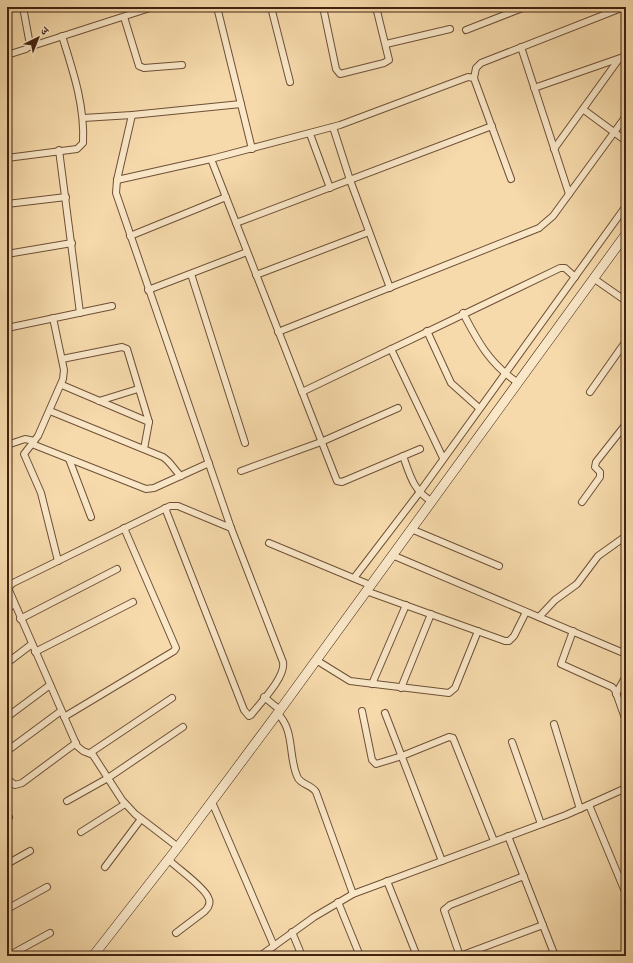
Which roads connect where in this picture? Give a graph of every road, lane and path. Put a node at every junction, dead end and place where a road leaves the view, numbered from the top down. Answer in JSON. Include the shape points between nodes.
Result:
{"nodes":[{"id":1,"x":23,"y":7,"type":"edge"},
{"id":2,"x":153,"y":7,"type":"edge"},
{"id":3,"x":217,"y":7,"type":"edge"},
{"id":4,"x":271,"y":7,"type":"edge"},
{"id":5,"x":323,"y":7,"type":"edge"},
{"id":6,"x":376,"y":7,"type":"edge"},
{"id":7,"x":525,"y":7,"type":"edge"},
{"id":8,"x":624,"y":7,"type":"edge"},
{"id":9,"x":141,"y":9,"type":"edge"},
{"id":10,"x":124,"y":17,"type":"junction"},
{"id":11,"x":450,"y":29,"type":"dead end"},
{"id":12,"x":466,"y":30,"type":"dead end"},
{"id":13,"x":62,"y":36,"type":"junction"},
{"id":14,"x":386,"y":44,"type":"junction"},
{"id":15,"x":29,"y":47,"type":"junction"},
{"id":16,"x":521,"y":47,"type":"junction"},
{"id":17,"x":7,"y":54,"type":"edge"},
{"id":18,"x":626,"y":56,"type":"edge"},
{"id":19,"x":619,"y":59,"type":"junction"},
{"id":20,"x":182,"y":65,"type":"dead end"},
{"id":21,"x":474,"y":78,"type":"junction"},
{"id":22,"x":290,"y":82,"type":"dead end"},
{"id":23,"x":534,"y":88,"type":"junction"},
{"id":24,"x":241,"y":104,"type":"junction"},
{"id":25,"x":584,"y":110,"type":"junction"},
{"id":26,"x":132,"y":115,"type":"junction"},
{"id":27,"x":626,"y":116,"type":"edge"},
{"id":28,"x":83,"y":118,"type":"junction"},
{"id":29,"x":492,"y":126,"type":"junction"},
{"id":30,"x":334,"y":127,"type":"junction"},
{"id":31,"x":614,"y":132,"type":"junction"},
{"id":32,"x":310,"y":134,"type":"junction"},
{"id":33,"x":626,"y":141,"type":"edge"},
{"id":34,"x":252,"y":149,"type":"junction"},
{"id":35,"x":554,"y":149,"type":"junction"},
{"id":36,"x":59,"y":150,"type":"junction"},
{"id":37,"x":7,"y":158,"type":"edge"},
{"id":38,"x":211,"y":159,"type":"junction"},
{"id":39,"x":512,"y":179,"type":"dead end"},
{"id":40,"x":117,"y":180,"type":"junction"},
{"id":41,"x":350,"y":180,"type":"junction"},
{"id":42,"x":330,"y":188,"type":"junction"},
{"id":43,"x":569,"y":194,"type":"junction"},
{"id":44,"x":66,"y":197,"type":"junction"},
{"id":45,"x":226,"y":197,"type":"junction"},
{"id":46,"x":7,"y":204,"type":"edge"},
{"id":47,"x":626,"y":206,"type":"edge"},
{"id":48,"x":236,"y":223,"type":"junction"},
{"id":49,"x":369,"y":232,"type":"junction"},
{"id":50,"x":626,"y":234,"type":"edge"},
{"id":51,"x":130,"y":236,"type":"junction"},
{"id":52,"x":72,"y":243,"type":"junction"},
{"id":53,"x":247,"y":252,"type":"junction"},
{"id":54,"x":7,"y":254,"type":"edge"},
{"id":55,"x":191,"y":274,"type":"junction"},
{"id":56,"x":256,"y":275,"type":"junction"},
{"id":57,"x":575,"y":277,"type":"junction"},
{"id":58,"x":593,"y":278,"type":"junction"},
{"id":59,"x":390,"y":288,"type":"junction"},
{"id":60,"x":148,"y":290,"type":"junction"},
{"id":61,"x":626,"y":301,"type":"edge"},
{"id":62,"x":112,"y":306,"type":"dead end"},
{"id":63,"x":80,"y":312,"type":"junction"},
{"id":64,"x":463,"y":314,"type":"junction"},
{"id":65,"x":53,"y":318,"type":"junction"},
{"id":66,"x":7,"y":328,"type":"edge"},
{"id":67,"x":427,"y":331,"type":"junction"},
{"id":68,"x":278,"y":332,"type":"junction"},
{"id":69,"x":626,"y":341,"type":"edge"},
{"id":70,"x":391,"y":348,"type":"junction"},
{"id":71,"x":62,"y":359,"type":"junction"},
{"id":72,"x":506,"y":374,"type":"junction"},
{"id":73,"x":515,"y":381,"type":"junction"},
{"id":74,"x":62,"y":385,"type":"junction"},
{"id":75,"x":138,"y":389,"type":"junction"},
{"id":76,"x":302,"y":392,"type":"junction"},
{"id":77,"x":590,"y":392,"type":"dead end"},
{"id":78,"x":99,"y":401,"type":"junction"},
{"id":79,"x":398,"y":408,"type":"dead end"},
{"id":80,"x":479,"y":408,"type":"junction"},
{"id":81,"x":50,"y":411,"type":"junction"},
{"id":82,"x":149,"y":422,"type":"junction"},
{"id":83,"x":626,"y":424,"type":"edge"},
{"id":84,"x":321,"y":442,"type":"junction"},
{"id":85,"x":33,"y":443,"type":"junction"},
{"id":86,"x":245,"y":443,"type":"dead end"},
{"id":87,"x":7,"y":445,"type":"edge"},
{"id":88,"x":144,"y":449,"type":"junction"},
{"id":89,"x":420,"y":449,"type":"dead end"},
{"id":90,"x":403,"y":456,"type":"junction"},
{"id":91,"x":443,"y":458,"type":"junction"},
{"id":92,"x":69,"y":459,"type":"junction"},
{"id":93,"x":209,"y":463,"type":"junction"},
{"id":94,"x":241,"y":471,"type":"dead end"},
{"id":95,"x":181,"y":476,"type":"junction"},
{"id":96,"x":420,"y":494,"type":"junction"},
{"id":97,"x":430,"y":500,"type":"junction"},
{"id":98,"x":582,"y":502,"type":"dead end"},
{"id":99,"x":165,"y":508,"type":"junction"},
{"id":100,"x":91,"y":517,"type":"dead end"},
{"id":101,"x":124,"y":528,"type":"junction"},
{"id":102,"x":231,"y":528,"type":"junction"},
{"id":103,"x":411,"y":529,"type":"junction"},
{"id":104,"x":626,"y":536,"type":"edge"},
{"id":105,"x":269,"y":543,"type":"dead end"},
{"id":106,"x":392,"y":555,"type":"junction"},
{"id":107,"x":58,"y":561,"type":"junction"},
{"id":108,"x":499,"y":566,"type":"dead end"},
{"id":109,"x":117,"y":569,"type":"dead end"},
{"id":110,"x":357,"y":579,"type":"junction"},
{"id":111,"x":368,"y":587,"type":"junction"},
{"id":112,"x":7,"y":588,"type":"edge"},
{"id":113,"x":133,"y":602,"type":"dead end"},
{"id":114,"x":14,"y":604,"type":"junction"},
{"id":115,"x":406,"y":605,"type":"junction"},
{"id":116,"x":7,"y":609,"type":"edge"},
{"id":117,"x":526,"y":612,"type":"junction"},
{"id":118,"x":431,"y":614,"type":"junction"},
{"id":119,"x":539,"y":617,"type":"junction"},
{"id":120,"x":20,"y":619,"type":"junction"},
{"id":121,"x":478,"y":631,"type":"junction"},
{"id":122,"x":572,"y":631,"type":"junction"},
{"id":123,"x":32,"y":644,"type":"junction"},
{"id":124,"x":35,"y":652,"type":"junction"},
{"id":125,"x":626,"y":654,"type":"edge"},
{"id":126,"x":316,"y":660,"type":"junction"},
{"id":127,"x":7,"y":663,"type":"edge"},
{"id":128,"x":626,"y":676,"type":"edge"},
{"id":129,"x":372,"y":684,"type":"junction"},
{"id":130,"x":50,"y":685,"type":"junction"},
{"id":131,"x":401,"y":688,"type":"junction"},
{"id":132,"x":616,"y":694,"type":"junction"},
{"id":133,"x":172,"y":698,"type":"dead end"},
{"id":134,"x":267,"y":699,"type":"junction"},
{"id":135,"x":278,"y":710,"type":"junction"},
{"id":136,"x":362,"y":711,"type":"dead end"},
{"id":137,"x":385,"y":713,"type":"dead end"},
{"id":138,"x":63,"y":714,"type":"junction"},
{"id":139,"x":7,"y":717,"type":"edge"},
{"id":140,"x":626,"y":720,"type":"edge"},
{"id":141,"x":554,"y":724,"type":"dead end"},
{"id":142,"x":183,"y":727,"type":"dead end"},
{"id":143,"x":512,"y":742,"type":"dead end"},
{"id":144,"x":76,"y":743,"type":"junction"},
{"id":145,"x":7,"y":751,"type":"edge"},
{"id":146,"x":90,"y":753,"type":"junction"},
{"id":147,"x":402,"y":756,"type":"junction"},
{"id":148,"x":108,"y":778,"type":"junction"},
{"id":149,"x":7,"y":779,"type":"edge"},
{"id":150,"x":626,"y":788,"type":"edge"},
{"id":151,"x":67,"y":801,"type":"dead end"},
{"id":152,"x":212,"y":802,"type":"junction"},
{"id":153,"x":125,"y":804,"type":"junction"},
{"id":154,"x":589,"y":805,"type":"junction"},
{"id":155,"x":580,"y":809,"type":"junction"},
{"id":156,"x":141,"y":819,"type":"junction"},
{"id":157,"x":541,"y":824,"type":"junction"},
{"id":158,"x":81,"y":832,"type":"dead end"},
{"id":159,"x":508,"y":836,"type":"junction"},
{"id":160,"x":494,"y":841,"type":"junction"},
{"id":161,"x":176,"y":846,"type":"junction"},
{"id":162,"x":30,"y":851,"type":"dead end"},
{"id":163,"x":169,"y":860,"type":"junction"},
{"id":164,"x":442,"y":861,"type":"junction"},
{"id":165,"x":7,"y":864,"type":"edge"},
{"id":166,"x":105,"y":867,"type":"dead end"},
{"id":167,"x":524,"y":876,"type":"junction"},
{"id":168,"x":387,"y":881,"type":"junction"},
{"id":169,"x":47,"y":887,"type":"dead end"},
{"id":170,"x":353,"y":894,"type":"junction"},
{"id":171,"x":626,"y":894,"type":"edge"},
{"id":172,"x":338,"y":902,"type":"junction"},
{"id":173,"x":7,"y":909,"type":"edge"},
{"id":174,"x":543,"y":925,"type":"junction"},
{"id":175,"x":292,"y":932,"type":"junction"},
{"id":176,"x":50,"y":933,"type":"dead end"},
{"id":177,"x":176,"y":933,"type":"dead end"},
{"id":178,"x":274,"y":946,"type":"junction"},
{"id":179,"x":9,"y":954,"type":"edge"},
{"id":180,"x":93,"y":956,"type":"edge"},
{"id":181,"x":260,"y":956,"type":"edge"},
{"id":182,"x":302,"y":956,"type":"edge"},
{"id":183,"x":360,"y":956,"type":"edge"},
{"id":184,"x":417,"y":956,"type":"edge"},
{"id":185,"x":460,"y":956,"type":"edge"},
{"id":186,"x":555,"y":956,"type":"edge"}],
"edges":[{"from":1,"to":15,"type":"street"},
{"from":2,"to":9,"type":"street"},
{"from":3,"to":24,"type":"street"},
{"from":4,"to":22,"type":"street"},
{"from":5,"to":14,"type":"street","via":[[337,73],[343,74],[388,62],[390,57]]},
{"from":6,"to":14,"type":"street"},
{"from":7,"to":12,"type":"street"},
{"from":8,"to":16,"type":"street"},
{"from":9,"to":10,"type":"street"},
{"from":10,"to":13,"type":"street"},
{"from":10,"to":20,"type":"street","via":[[139,66],[144,68]]},
{"from":11,"to":14,"type":"street"},
{"from":13,"to":15,"type":"street"},
{"from":13,"to":28,"type":"street"},
{"from":15,"to":17,"type":"street"},
{"from":16,"to":21,"type":"street","via":[[478,65]]},
{"from":16,"to":23,"type":"street"},
{"from":18,"to":19,"type":"street"},
{"from":19,"to":23,"type":"street"},
{"from":19,"to":25,"type":"street"},
{"from":21,"to":29,"type":"street"},
{"from":21,"to":30,"type":"street","via":[[468,77]]},
{"from":23,"to":35,"type":"street"},
{"from":24,"to":26,"type":"street"},
{"from":24,"to":34,"type":"street"},
{"from":25,"to":31,"type":"street"},
{"from":25,"to":35,"type":"street"},
{"from":26,"to":28,"type":"street"},
{"from":26,"to":40,"type":"street"},
{"from":27,"to":31,"type":"street"},
{"from":28,"to":36,"type":"street","via":[[82,146],[77,149]]},
{"from":29,"to":39,"type":"street"},
{"from":29,"to":41,"type":"street"},
{"from":30,"to":32,"type":"street"},
{"from":30,"to":41,"type":"street"},
{"from":31,"to":33,"type":"street"},
{"from":31,"to":43,"type":"street"},
{"from":32,"to":34,"type":"street"},
{"from":32,"to":42,"type":"street"},
{"from":34,"to":38,"type":"street"},
{"from":35,"to":43,"type":"street"},
{"from":36,"to":37,"type":"street"},
{"from":36,"to":44,"type":"street"},
{"from":38,"to":40,"type":"street"},
{"from":38,"to":45,"type":"street"},
{"from":40,"to":51,"type":"street","via":[[116,193]]},
{"from":41,"to":42,"type":"street"},
{"from":41,"to":49,"type":"street"},
{"from":42,"to":48,"type":"street"},
{"from":43,"to":59,"type":"street","via":[[539,228]]},
{"from":44,"to":46,"type":"street"},
{"from":44,"to":52,"type":"street"},
{"from":45,"to":48,"type":"street"},
{"from":45,"to":51,"type":"street"},
{"from":47,"to":57,"type":"street"},
{"from":48,"to":53,"type":"street"},
{"from":49,"to":56,"type":"street"},
{"from":49,"to":59,"type":"street"},
{"from":50,"to":58,"type":"street"},
{"from":51,"to":60,"type":"street"},
{"from":52,"to":54,"type":"street"},
{"from":52,"to":63,"type":"street"},
{"from":53,"to":55,"type":"street"},
{"from":53,"to":56,"type":"street"},
{"from":55,"to":60,"type":"street"},
{"from":55,"to":86,"type":"street"},
{"from":56,"to":68,"type":"street"},
{"from":57,"to":64,"type":"street","via":[[565,268],[560,268]]},
{"from":57,"to":72,"type":"street"},
{"from":58,"to":61,"type":"street"},
{"from":58,"to":73,"type":"street"},
{"from":59,"to":68,"type":"street"},
{"from":60,"to":93,"type":"street"},
{"from":62,"to":63,"type":"street"},
{"from":63,"to":65,"type":"street"},
{"from":64,"to":67,"type":"street"},
{"from":64,"to":72,"type":"street","via":[[482,349]]},
{"from":65,"to":66,"type":"street"},
{"from":65,"to":71,"type":"street"},
{"from":67,"to":70,"type":"street"},
{"from":67,"to":80,"type":"street","via":[[451,383]]},
{"from":68,"to":76,"type":"street"},
{"from":69,"to":77,"type":"street"},
{"from":70,"to":76,"type":"street"},
{"from":70,"to":91,"type":"street"},
{"from":71,"to":74,"type":"street"},
{"from":71,"to":75,"type":"street","via":[[125,347],[129,352]]},
{"from":72,"to":73,"type":"street"},
{"from":72,"to":80,"type":"street"},
{"from":73,"to":97,"type":"street"},
{"from":74,"to":78,"type":"street"},
{"from":74,"to":81,"type":"street"},
{"from":75,"to":78,"type":"street"},
{"from":75,"to":82,"type":"street"},
{"from":76,"to":84,"type":"street"},
{"from":78,"to":82,"type":"street"},
{"from":79,"to":84,"type":"street"},
{"from":80,"to":91,"type":"street"},
{"from":81,"to":85,"type":"street"},
{"from":81,"to":88,"type":"street"},
{"from":82,"to":88,"type":"street"},
{"from":83,"to":98,"type":"street","via":[[595,465],[600,477]]},
{"from":84,"to":90,"type":"street","via":[[339,482]]},
{"from":84,"to":94,"type":"street"},
{"from":85,"to":87,"type":"street","via":[[25,439]]},
{"from":85,"to":92,"type":"street"},
{"from":85,"to":107,"type":"street","via":[[26,451],[25,458],[40,494]]},
{"from":88,"to":95,"type":"street","via":[[167,460]]},
{"from":89,"to":90,"type":"street"},
{"from":90,"to":96,"type":"street"},
{"from":91,"to":96,"type":"street"},
{"from":92,"to":95,"type":"street","via":[[146,489]]},
{"from":92,"to":100,"type":"street"},
{"from":93,"to":95,"type":"street"},
{"from":93,"to":102,"type":"street"},
{"from":96,"to":97,"type":"street"},
{"from":96,"to":110,"type":"street"},
{"from":97,"to":103,"type":"street"},
{"from":99,"to":101,"type":"street"},
{"from":99,"to":102,"type":"street","via":[[178,506]]},
{"from":99,"to":134,"type":"street","via":[[246,714],[251,715]]},
{"from":101,"to":107,"type":"street"},
{"from":101,"to":138,"type":"street","via":[[176,648]]},
{"from":102,"to":134,"type":"street","via":[[284,666]]},
{"from":103,"to":106,"type":"street"},
{"from":103,"to":108,"type":"street"},
{"from":104,"to":119,"type":"street","via":[[598,556],[577,584],[555,600]]},
{"from":105,"to":110,"type":"street"},
{"from":106,"to":111,"type":"street"},
{"from":106,"to":117,"type":"street"},
{"from":107,"to":112,"type":"street"},
{"from":109,"to":120,"type":"street"},
{"from":110,"to":111,"type":"street"},
{"from":111,"to":115,"type":"street"},
{"from":111,"to":126,"type":"street"},
{"from":112,"to":114,"type":"street"},
{"from":113,"to":124,"type":"street"},
{"from":114,"to":116,"type":"street"},
{"from":114,"to":120,"type":"street"},
{"from":115,"to":118,"type":"street"},
{"from":115,"to":129,"type":"street"},
{"from":117,"to":119,"type":"street"},
{"from":117,"to":121,"type":"street","via":[[509,641]]},
{"from":118,"to":121,"type":"street"},
{"from":118,"to":131,"type":"street"},
{"from":119,"to":122,"type":"street"},
{"from":120,"to":123,"type":"street"},
{"from":121,"to":131,"type":"street","via":[[453,692]]},
{"from":122,"to":125,"type":"street"},
{"from":122,"to":132,"type":"street","via":[[561,664],[609,686]]},
{"from":123,"to":124,"type":"street"},
{"from":123,"to":127,"type":"street"},
{"from":124,"to":130,"type":"street"},
{"from":126,"to":129,"type":"street","via":[[346,679]]},
{"from":126,"to":135,"type":"street"},
{"from":128,"to":132,"type":"street"},
{"from":129,"to":131,"type":"street"},
{"from":130,"to":138,"type":"street"},
{"from":130,"to":139,"type":"street"},
{"from":132,"to":140,"type":"street"},
{"from":133,"to":146,"type":"street"},
{"from":134,"to":135,"type":"street"},
{"from":135,"to":152,"type":"street"},
{"from":135,"to":170,"type":"street","via":[[286,726],[296,775],[301,782],[316,792]]},
{"from":136,"to":147,"type":"street","via":[[374,763]]},
{"from":137,"to":147,"type":"street"},
{"from":138,"to":144,"type":"street"},
{"from":138,"to":145,"type":"street"},
{"from":141,"to":155,"type":"street"},
{"from":142,"to":148,"type":"street"},
{"from":143,"to":157,"type":"street"},
{"from":144,"to":146,"type":"street"},
{"from":144,"to":149,"type":"street","via":[[18,786]]},
{"from":146,"to":148,"type":"street"},
{"from":147,"to":160,"type":"street","via":[[449,736],[453,738]]},
{"from":147,"to":164,"type":"street"},
{"from":148,"to":151,"type":"street"},
{"from":148,"to":153,"type":"street"},
{"from":150,"to":154,"type":"street"},
{"from":152,"to":161,"type":"street"},
{"from":152,"to":178,"type":"street"},
{"from":153,"to":156,"type":"street"},
{"from":153,"to":158,"type":"street"},
{"from":154,"to":155,"type":"street"},
{"from":154,"to":171,"type":"street"},
{"from":155,"to":157,"type":"street"},
{"from":156,"to":161,"type":"street"},
{"from":156,"to":166,"type":"street"},
{"from":157,"to":159,"type":"street"},
{"from":159,"to":160,"type":"street"},
{"from":159,"to":167,"type":"street"},
{"from":160,"to":164,"type":"street"},
{"from":161,"to":163,"type":"street"},
{"from":162,"to":165,"type":"street"},
{"from":163,"to":177,"type":"street","via":[[205,892],[210,902],[205,911]]},
{"from":163,"to":180,"type":"street"},
{"from":164,"to":168,"type":"street"},
{"from":167,"to":174,"type":"street"},
{"from":167,"to":185,"type":"street","via":[[450,905],[444,910]]},
{"from":168,"to":170,"type":"street"},
{"from":168,"to":184,"type":"street"},
{"from":169,"to":173,"type":"street"},
{"from":170,"to":172,"type":"street"},
{"from":172,"to":175,"type":"street"},
{"from":172,"to":183,"type":"street"},
{"from":174,"to":185,"type":"street"},
{"from":174,"to":186,"type":"street"},
{"from":175,"to":178,"type":"street"},
{"from":175,"to":182,"type":"street"},
{"from":176,"to":179,"type":"street"},
{"from":178,"to":181,"type":"street"}]}
